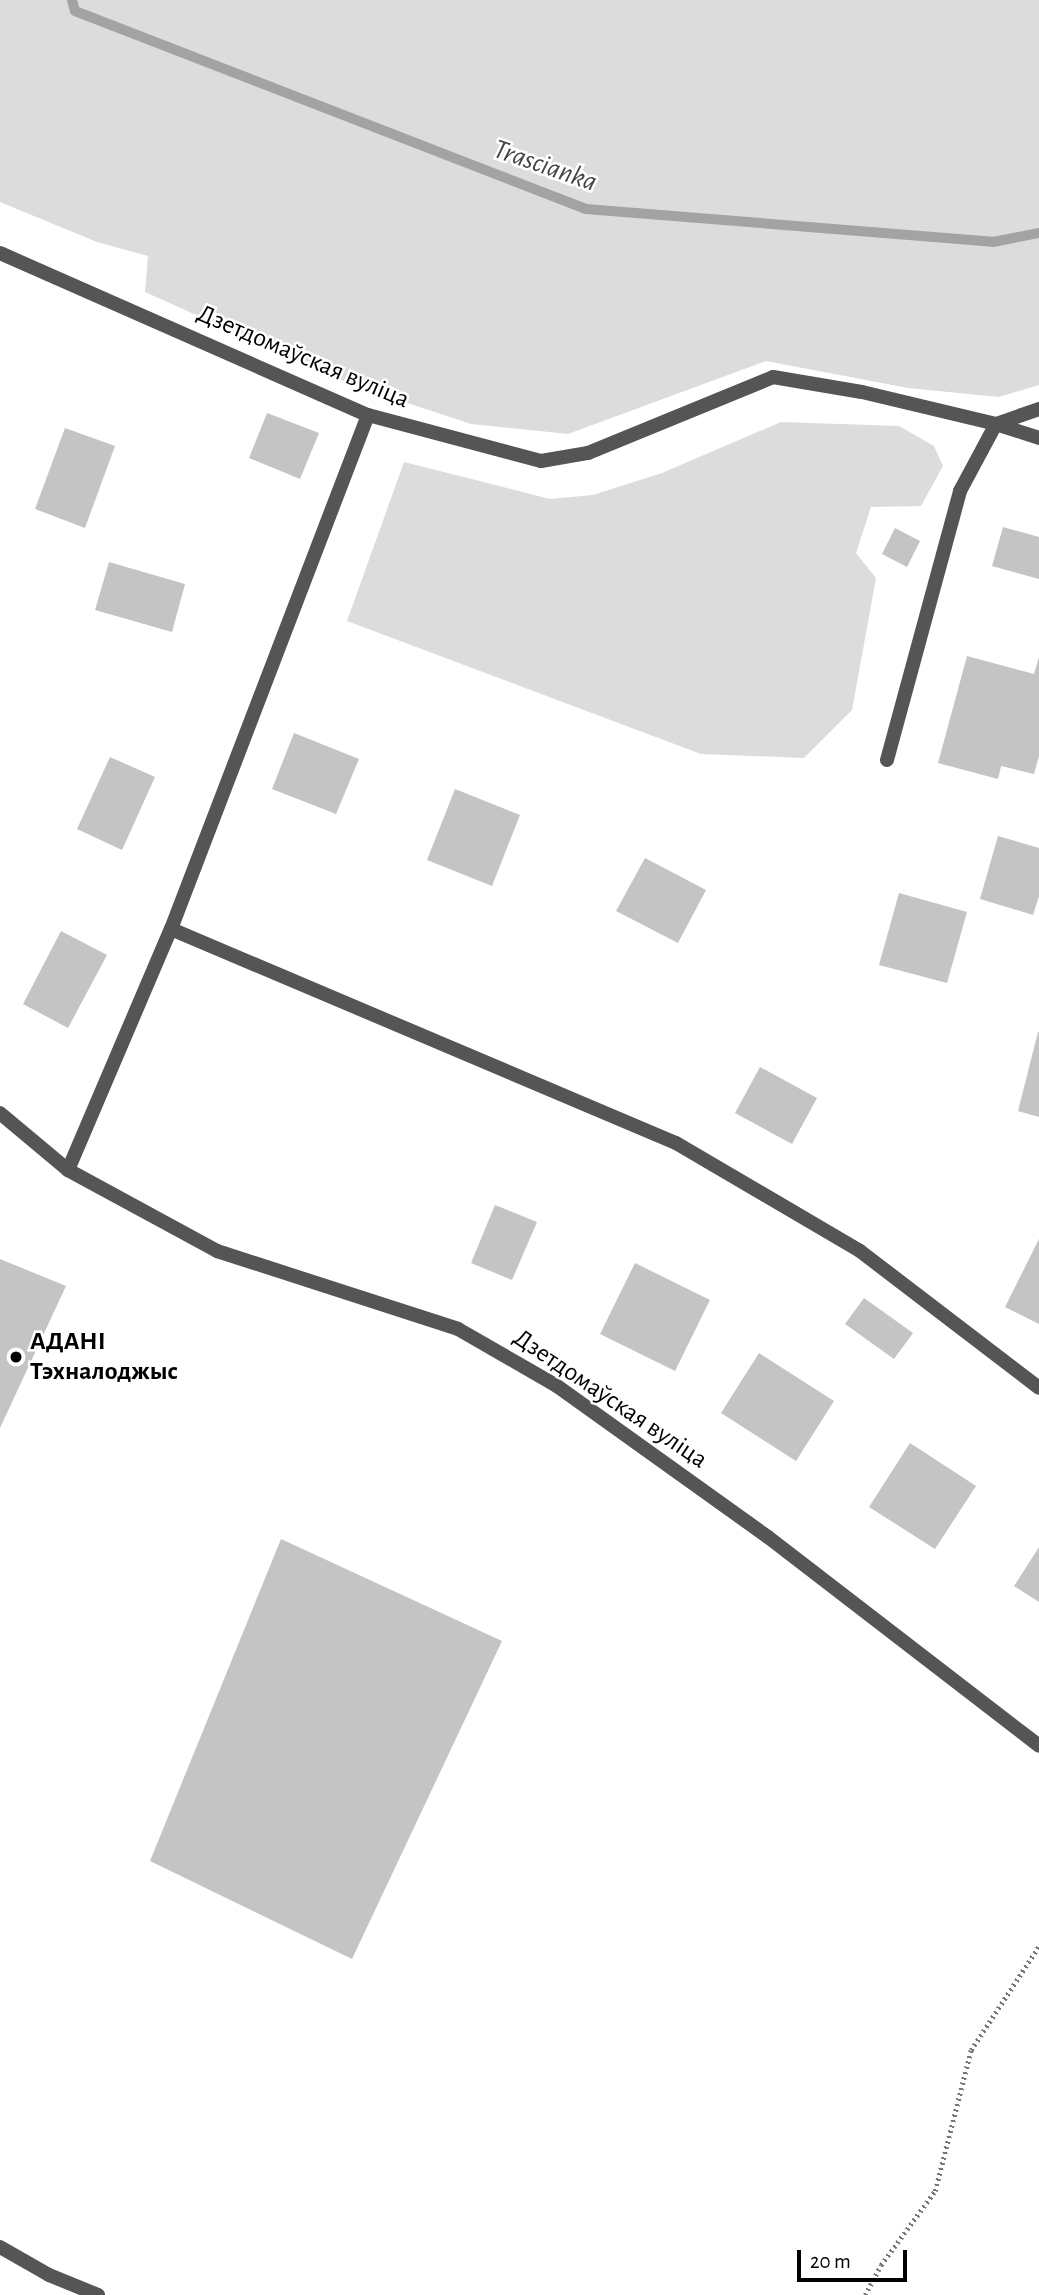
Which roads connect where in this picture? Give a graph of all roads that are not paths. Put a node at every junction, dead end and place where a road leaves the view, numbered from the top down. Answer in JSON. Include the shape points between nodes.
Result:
{"nodes":[{"id":1,"x":0,"y":253,"type":"edge"},
{"id":2,"x":1039,"y":409,"type":"edge"},
{"id":3,"x":368,"y":415,"type":"junction"},
{"id":4,"x":996,"y":424,"type":"junction"},
{"id":5,"x":1039,"y":438,"type":"edge"},
{"id":6,"x":887,"y":760,"type":"dead end"},
{"id":7,"x":171,"y":929,"type":"junction"},
{"id":8,"x":0,"y":1113,"type":"edge"},
{"id":9,"x":68,"y":1170,"type":"junction"},
{"id":10,"x":1039,"y":1388,"type":"edge"},
{"id":11,"x":1039,"y":1746,"type":"edge"},
{"id":12,"x":0,"y":2247,"type":"edge"},
{"id":13,"x":98,"y":2295,"type":"edge"}],
"edges":[{"from":1,"to":3,"type":"street","name":"Дзетдомаўская вуліца"},
{"from":2,"to":4,"type":"street"},
{"from":3,"to":4,"type":"street","name":"Дзетдомаўская вуліца","via":[[541,461],[588,453],[773,377],[862,392]]},
{"from":3,"to":7,"type":"street"},
{"from":4,"to":5,"type":"street","name":"Дзетдомаўская вуліца"},
{"from":4,"to":6,"type":"street","via":[[960,491]]},
{"from":7,"to":9,"type":"street"},
{"from":7,"to":10,"type":"street","via":[[676,1143],[860,1251]]},
{"from":8,"to":9,"type":"street","name":"Дзетдомаўская вуліца"},
{"from":9,"to":11,"type":"street","name":"Дзетдомаўская вуліца","via":[[217,1251],[458,1329],[557,1386],[768,1537]]},
{"from":12,"to":13,"type":"street"}]}
